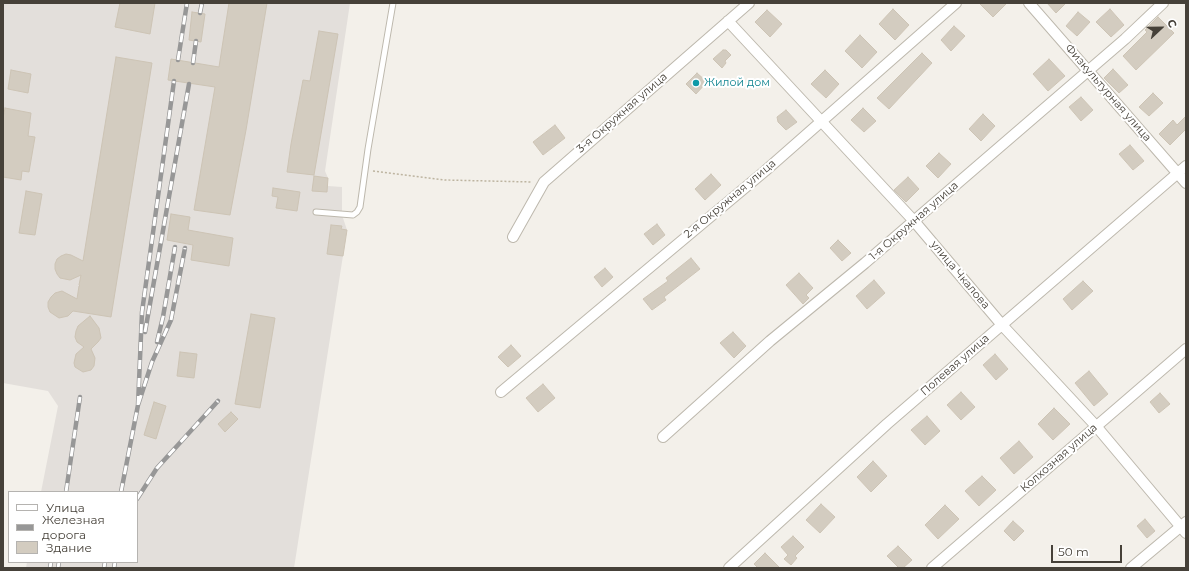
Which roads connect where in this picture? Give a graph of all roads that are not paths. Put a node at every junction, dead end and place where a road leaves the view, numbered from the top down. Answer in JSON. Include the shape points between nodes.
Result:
{"nodes":[{"id":1,"x":392,"y":3,"type":"edge"},
{"id":2,"x":749,"y":3,"type":"edge"},
{"id":3,"x":956,"y":3,"type":"edge"},
{"id":4,"x":1029,"y":3,"type":"edge"},
{"id":5,"x":1163,"y":3,"type":"edge"},
{"id":6,"x":728,"y":21,"type":"junction"},
{"id":7,"x":1088,"y":69,"type":"junction"},
{"id":8,"x":821,"y":120,"type":"junction"},
{"id":9,"x":1186,"y":166,"type":"edge"},
{"id":10,"x":1177,"y":174,"type":"junction"},
{"id":11,"x":1186,"y":183,"type":"edge"},
{"id":12,"x":316,"y":212,"type":"dead end"},
{"id":13,"x":914,"y":221,"type":"junction"},
{"id":14,"x":513,"y":237,"type":"dead end"},
{"id":15,"x":1002,"y":325,"type":"junction"},
{"id":16,"x":1186,"y":349,"type":"edge"},
{"id":17,"x":501,"y":392,"type":"dead end"},
{"id":18,"x":1096,"y":426,"type":"junction"},
{"id":19,"x":663,"y":437,"type":"dead end"},
{"id":20,"x":1184,"y":527,"type":"edge"},
{"id":21,"x":729,"y":568,"type":"edge"},
{"id":22,"x":932,"y":568,"type":"edge"},
{"id":23,"x":1131,"y":568,"type":"edge"}],
"edges":[{"from":1,"to":12,"type":"lane","via":[[360,207],[358,212],[349,216]]},
{"from":2,"to":6,"type":"street","name":"3-я Окружная улица"},
{"from":3,"to":8,"type":"street","name":"2-я Окружная улица"},
{"from":4,"to":7,"type":"street","name":"Физкультурная улица"},
{"from":5,"to":7,"type":"street","name":"1-я Окружная улица"},
{"from":6,"to":8,"type":"street","name":"улица Чкалова"},
{"from":6,"to":14,"type":"street","name":"3-я Окружная улица","via":[[544,182]]},
{"from":7,"to":10,"type":"street","name":"Физкультурная улица"},
{"from":7,"to":13,"type":"street","name":"1-я Окружная улица"},
{"from":8,"to":13,"type":"street","name":"улица Чкалова"},
{"from":8,"to":17,"type":"street","name":"2-я Окружная улица","via":[[765,171]]},
{"from":9,"to":10,"type":"street","name":"Полевая улица"},
{"from":10,"to":11,"type":"street","name":"Физкультурная улица"},
{"from":10,"to":15,"type":"street","name":"Полевая улица"},
{"from":13,"to":15,"type":"street","name":"улица Чкалова"},
{"from":13,"to":19,"type":"street","name":"1-я Окружная улица","via":[[770,341]]},
{"from":15,"to":18,"type":"street","name":"улица Чкалова"},
{"from":15,"to":21,"type":"street","name":"Полевая улица","via":[[887,424]]},
{"from":16,"to":18,"type":"street","name":"Колхозная улица"},
{"from":18,"to":20,"type":"street","name":"улица Чкалова"},
{"from":18,"to":22,"type":"street","name":"Колхозная улица"},
{"from":20,"to":23,"type":"street"}]}
